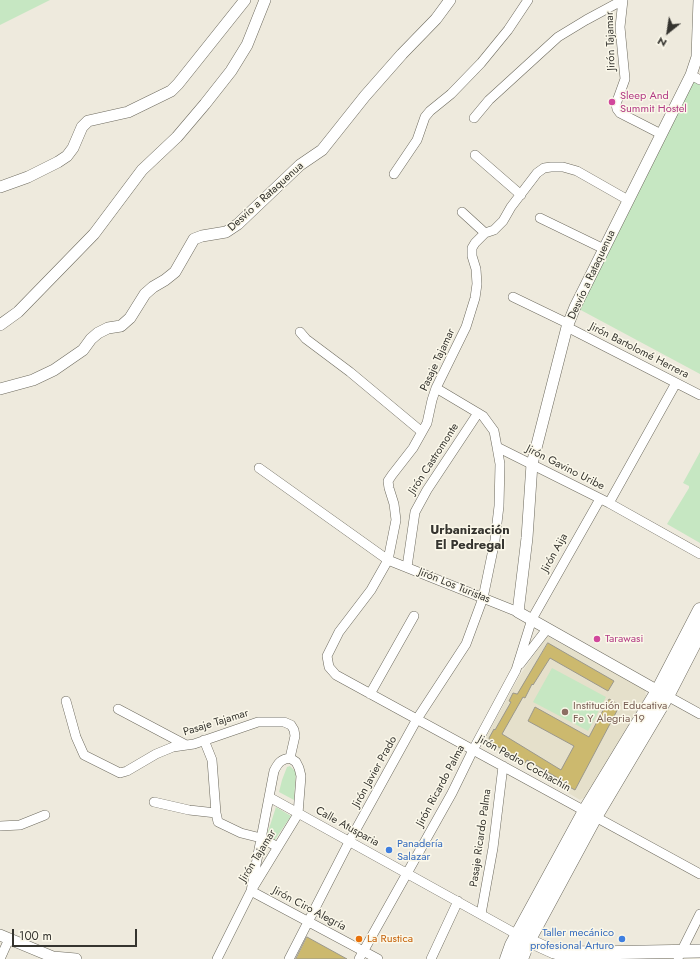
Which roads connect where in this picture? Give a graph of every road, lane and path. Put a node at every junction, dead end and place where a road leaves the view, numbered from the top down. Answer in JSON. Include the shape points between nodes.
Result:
{"nodes":[{"id":1,"x":245,"y":0,"type":"edge"},
{"id":2,"x":266,"y":0,"type":"edge"},
{"id":3,"x":450,"y":0,"type":"edge"},
{"id":4,"x":528,"y":0,"type":"edge"},
{"id":5,"x":623,"y":0,"type":"edge"},
{"id":6,"x":699,"y":0,"type":"edge"},
{"id":7,"x":696,"y":77,"type":"edge"},
{"id":8,"x":474,"y":118,"type":"dead end"},
{"id":9,"x":661,"y":134,"type":"junction"},
{"id":10,"x":475,"y":155,"type":"dead end"},
{"id":11,"x":394,"y":174,"type":"dead end"},
{"id":12,"x":0,"y":188,"type":"edge"},
{"id":13,"x":521,"y":195,"type":"junction"},
{"id":14,"x":628,"y":200,"type":"junction"},
{"id":15,"x":462,"y":212,"type":"dead end"},
{"id":16,"x":540,"y":218,"type":"dead end"},
{"id":17,"x":485,"y":234,"type":"junction"},
{"id":18,"x":604,"y":249,"type":"junction"},
{"id":19,"x":513,"y":297,"type":"dead end"},
{"id":20,"x":0,"y":325,"type":"edge"},
{"id":21,"x":568,"y":326,"type":"junction"},
{"id":22,"x":300,"y":332,"type":"dead end"},
{"id":23,"x":676,"y":383,"type":"junction"},
{"id":24,"x":436,"y":388,"type":"junction"},
{"id":25,"x":0,"y":389,"type":"edge"},
{"id":26,"x":700,"y":395,"type":"edge"},
{"id":27,"x":478,"y":413,"type":"junction"},
{"id":28,"x":422,"y":432,"type":"junction"},
{"id":29,"x":497,"y":447,"type":"junction"},
{"id":30,"x":532,"y":464,"type":"junction"},
{"id":31,"x":259,"y":468,"type":"dead end"},
{"id":32,"x":600,"y":499,"type":"junction"},
{"id":33,"x":609,"y":503,"type":"junction"},
{"id":34,"x":700,"y":554,"type":"edge"},
{"id":35,"x":388,"y":560,"type":"junction"},
{"id":36,"x":407,"y":567,"type":"junction"},
{"id":37,"x":483,"y":598,"type":"junction"},
{"id":38,"x":700,"y":610,"type":"edge"},
{"id":39,"x":518,"y":612,"type":"junction"},
{"id":40,"x":414,"y":616,"type":"dead end"},
{"id":41,"x":532,"y":619,"type":"junction"},
{"id":42,"x":547,"y":629,"type":"junction"},
{"id":43,"x":700,"y":632,"type":"edge"},
{"id":44,"x":516,"y":670,"type":"junction"},
{"id":45,"x":336,"y":674,"type":"joint"},
{"id":46,"x":662,"y":693,"type":"junction"},
{"id":47,"x":370,"y":694,"type":"junction"},
{"id":48,"x":66,"y":701,"type":"dead end"},
{"id":49,"x":118,"y":709,"type":"dead end"},
{"id":50,"x":700,"y":714,"type":"edge"},
{"id":51,"x":417,"y":719,"type":"junction"},
{"id":52,"x":204,"y":740,"type":"junction"},
{"id":53,"x":186,"y":745,"type":"junction"},
{"id":54,"x":473,"y":750,"type":"junction"},
{"id":55,"x":293,"y":760,"type":"junction"},
{"id":56,"x":503,"y":766,"type":"junction"},
{"id":57,"x":269,"y":797,"type":"junction"},
{"id":58,"x":154,"y":802,"type":"dead end"},
{"id":59,"x":216,"y":813,"type":"junction"},
{"id":60,"x":298,"y":814,"type":"junction"},
{"id":61,"x":590,"y":814,"type":"junction"},
{"id":62,"x":45,"y":815,"type":"dead end"},
{"id":63,"x":0,"y":826,"type":"edge"},
{"id":64,"x":261,"y":838,"type":"junction"},
{"id":65,"x":349,"y":842,"type":"junction"},
{"id":66,"x":278,"y":847,"type":"junction"},
{"id":67,"x":407,"y":874,"type":"junction"},
{"id":68,"x":700,"y":874,"type":"edge"},
{"id":69,"x":251,"y":891,"type":"junction"},
{"id":70,"x":458,"y":901,"type":"junction"},
{"id":71,"x":481,"y":914,"type":"junction"},
{"id":72,"x":700,"y":914,"type":"edge"},
{"id":73,"x":308,"y":921,"type":"junction"},
{"id":74,"x":4,"y":937,"type":"edge"},
{"id":75,"x":523,"y":938,"type":"junction"},
{"id":76,"x":700,"y":951,"type":"edge"},
{"id":77,"x":361,"y":955,"type":"edge"},
{"id":78,"x":680,"y":955,"type":"edge"},
{"id":79,"x":588,"y":957,"type":"edge"},
{"id":80,"x":700,"y":958,"type":"edge"},
{"id":81,"x":0,"y":959,"type":"edge"},
{"id":82,"x":76,"y":959,"type":"edge"},
{"id":83,"x":217,"y":959,"type":"edge"},
{"id":84,"x":289,"y":959,"type":"edge"},
{"id":85,"x":378,"y":959,"type":"edge"},
{"id":86,"x":431,"y":959,"type":"edge"},
{"id":87,"x":507,"y":959,"type":"edge"},
{"id":88,"x":521,"y":959,"type":"edge"},
{"id":89,"x":657,"y":959,"type":"edge"}],
"edges":[{"from":1,"to":12,"type":"street","via":[[171,91],[128,112],[88,121],[82,127],[67,156],[28,177]]},
{"from":2,"to":20,"type":"street","via":[[247,45],[232,71],[205,104],[177,137],[142,170],[94,234],[18,312]]},
{"from":3,"to":25,"type":"street","name":"Desvío a Rataquenua","via":[[436,19],[365,96],[322,150],[300,165],[238,224],[226,232],[194,239],[175,272],[145,294],[130,318],[121,326],[98,333],[83,350],[54,370],[33,380]]},
{"from":4,"to":11,"type":"street","via":[[481,63],[451,94],[430,111],[417,140]]},
{"from":5,"to":8,"type":"street","via":[[558,37],[489,100]]},
{"from":5,"to":9,"type":"street","name":"Jirón Tajamar","via":[[620,27],[625,79],[616,104],[617,109]]},
{"from":6,"to":7,"type":"street","name":"Desvío a Rataquenua"},
{"from":7,"to":9,"type":"street","name":"Desvío a Rataquenua"},
{"from":9,"to":14,"type":"street","name":"Desvío a Rataquenua"},
{"from":10,"to":13,"type":"street"},
{"from":13,"to":14,"type":"street","name":"Pasaje Tajamar","via":[[544,168],[563,167],[577,171]]},
{"from":13,"to":17,"type":"street","name":"Pasaje Tajamar","via":[[503,221],[494,230]]},
{"from":14,"to":18,"type":"street","name":"Desvío a Rataquenua"},
{"from":15,"to":17,"type":"street"},
{"from":16,"to":18,"type":"street"},
{"from":17,"to":24,"type":"street","name":"Pasaje Tajamar","via":[[472,248],[477,284],[466,327]]},
{"from":18,"to":21,"type":"street","name":"Desvío a Rataquenua"},
{"from":19,"to":21,"type":"street","name":"Jirón Bartolomé Herrera"},
{"from":21,"to":23,"type":"street","name":"Jirón Bartolomé Herrera"},
{"from":21,"to":30,"type":"street","name":"Desvío a Rataquenua"},
{"from":22,"to":28,"type":"street"},
{"from":23,"to":26,"type":"street","name":"Jirón Bartolomé Herrera"},
{"from":23,"to":33,"type":"street"},
{"from":24,"to":27,"type":"street"},
{"from":24,"to":28,"type":"street","name":"Pasaje Tajamar","via":[[428,423]]},
{"from":27,"to":29,"type":"street","via":[[494,431]]},
{"from":27,"to":36,"type":"street","name":"Jirón Castromonte","via":[[415,512]]},
{"from":28,"to":35,"type":"street","name":"Pasaje Tajamar","via":[[388,481],[396,520]]},
{"from":29,"to":30,"type":"street","name":"Jirón Gavino Uribe"},
{"from":29,"to":37,"type":"street","name":"Jirón Javier Prado","via":[[500,464],[499,506]]},
{"from":30,"to":32,"type":"street","name":"Jirón Gavino Uribe"},
{"from":30,"to":39,"type":"street","name":"Desvío a Rataquenua"},
{"from":31,"to":35,"type":"street","name":"Jirón Los Turistas"},
{"from":32,"to":33,"type":"street","name":"Jirón Gavino Uribe"},
{"from":32,"to":41,"type":"street","name":"Jirón Aija"},
{"from":33,"to":34,"type":"street","name":"Jirón Gavino Uribe"},
{"from":35,"to":36,"type":"street","name":"Jirón Los Turistas"},
{"from":35,"to":45,"type":"street","name":"Pasaje Tajamar","via":[[371,590],[339,632],[328,656],[329,667]]},
{"from":36,"to":37,"type":"street","name":"Jirón Los Turistas"},
{"from":37,"to":39,"type":"street","name":"Jirón Los Turistas"},
{"from":37,"to":51,"type":"street","name":"Jirón Javier Prado","via":[[466,644]]},
{"from":38,"to":46,"type":"main road"},
{"from":39,"to":41,"type":"street","name":"Jirón Los Turistas"},
{"from":40,"to":47,"type":"street"},
{"from":41,"to":42,"type":"street","name":"Jirón Los Turistas"},
{"from":41,"to":44,"type":"street","name":"Jirón Ricardo Palma"},
{"from":42,"to":44,"type":"street"},
{"from":42,"to":46,"type":"street","name":"Jirón Los Turistas"},
{"from":43,"to":46,"type":"main road"},
{"from":44,"to":54,"type":"street","name":"Jirón Ricardo Palma"},
{"from":45,"to":47,"type":"street","name":"Jirón Pedro Cochachín"},
{"from":46,"to":50,"type":"street"},
{"from":46,"to":61,"type":"main road"},
{"from":47,"to":51,"type":"street","name":"Jirón Pedro Cochachín"},
{"from":48,"to":53,"type":"street","name":"Pasaje Tajamar","via":[[84,755],[120,773],[156,754]]},
{"from":49,"to":53,"type":"street"},
{"from":51,"to":54,"type":"street","name":"Jirón Pedro Cochachín"},
{"from":51,"to":65,"type":"street","name":"Jirón Javier Prado"},
{"from":52,"to":53,"type":"street","name":"Pasaje Tajamar"},
{"from":52,"to":55,"type":"street","name":"Pasaje Tajamar","via":[[258,722],[284,722],[291,725],[294,730]]},
{"from":52,"to":59,"type":"street","via":[[212,760]]},
{"from":54,"to":56,"type":"street","name":"Jirón Pedro Cochachín"},
{"from":54,"to":67,"type":"street","name":"Jirón Ricardo Palma"},
{"from":55,"to":57,"type":"street","via":[[283,759],[278,764],[274,771]]},
{"from":55,"to":60,"type":"street","name":"Jirón Tajamar","via":[[301,776]]},
{"from":56,"to":61,"type":"street","name":"Jirón Pedro Cochachín"},
{"from":56,"to":71,"type":"street","name":"Pasaje Ricardo Palma","via":[[494,848]]},
{"from":57,"to":60,"type":"street","name":"Calle Atusparia"},
{"from":57,"to":64,"type":"street"},
{"from":58,"to":59,"type":"street"},
{"from":59,"to":64,"type":"street","via":[[218,822],[241,834]]},
{"from":60,"to":65,"type":"street","name":"Calle Atusparia"},
{"from":60,"to":66,"type":"street","name":"Jirón Tajamar"},
{"from":61,"to":68,"type":"street","name":"Jirón Pedro Cochachín"},
{"from":61,"to":75,"type":"main road"},
{"from":62,"to":63,"type":"street","via":[[20,825]]},
{"from":64,"to":66,"type":"street"},
{"from":64,"to":69,"type":"street"},
{"from":65,"to":67,"type":"street","name":"Calle Atusparia"},
{"from":65,"to":73,"type":"street","name":"Jirón Javier Prado"},
{"from":66,"to":69,"type":"street","name":"Jirón Tajamar"},
{"from":67,"to":70,"type":"street","name":"Calle Atusparia"},
{"from":67,"to":77,"type":"street","name":"Jirón Ricardo Palma"},
{"from":69,"to":73,"type":"street","name":"Jirón Ciro Alegría"},
{"from":69,"to":83,"type":"street","name":"Jirón Tajamar"},
{"from":70,"to":71,"type":"street","name":"Calle Atusparia"},
{"from":70,"to":86,"type":"street"},
{"from":71,"to":75,"type":"street","name":"Calle Atusparia"},
{"from":72,"to":78,"type":"street"},
{"from":73,"to":77,"type":"street","name":"Jirón Ciro Alegría"},
{"from":73,"to":84,"type":"street","name":"Jirón Javier Prado"},
{"from":74,"to":81,"type":"street"},
{"from":74,"to":82,"type":"street","via":[[53,957]]},
{"from":75,"to":79,"type":"main road","via":[[554,952]]},
{"from":75,"to":87,"type":"main road"},
{"from":75,"to":88,"type":"main road"},
{"from":76,"to":78,"type":"main road"},
{"from":77,"to":85,"type":"street","name":"Jirón Ciro Alegría"},
{"from":78,"to":79,"type":"main road"},
{"from":78,"to":80,"type":"main road"},
{"from":78,"to":89,"type":"main road"}]}
